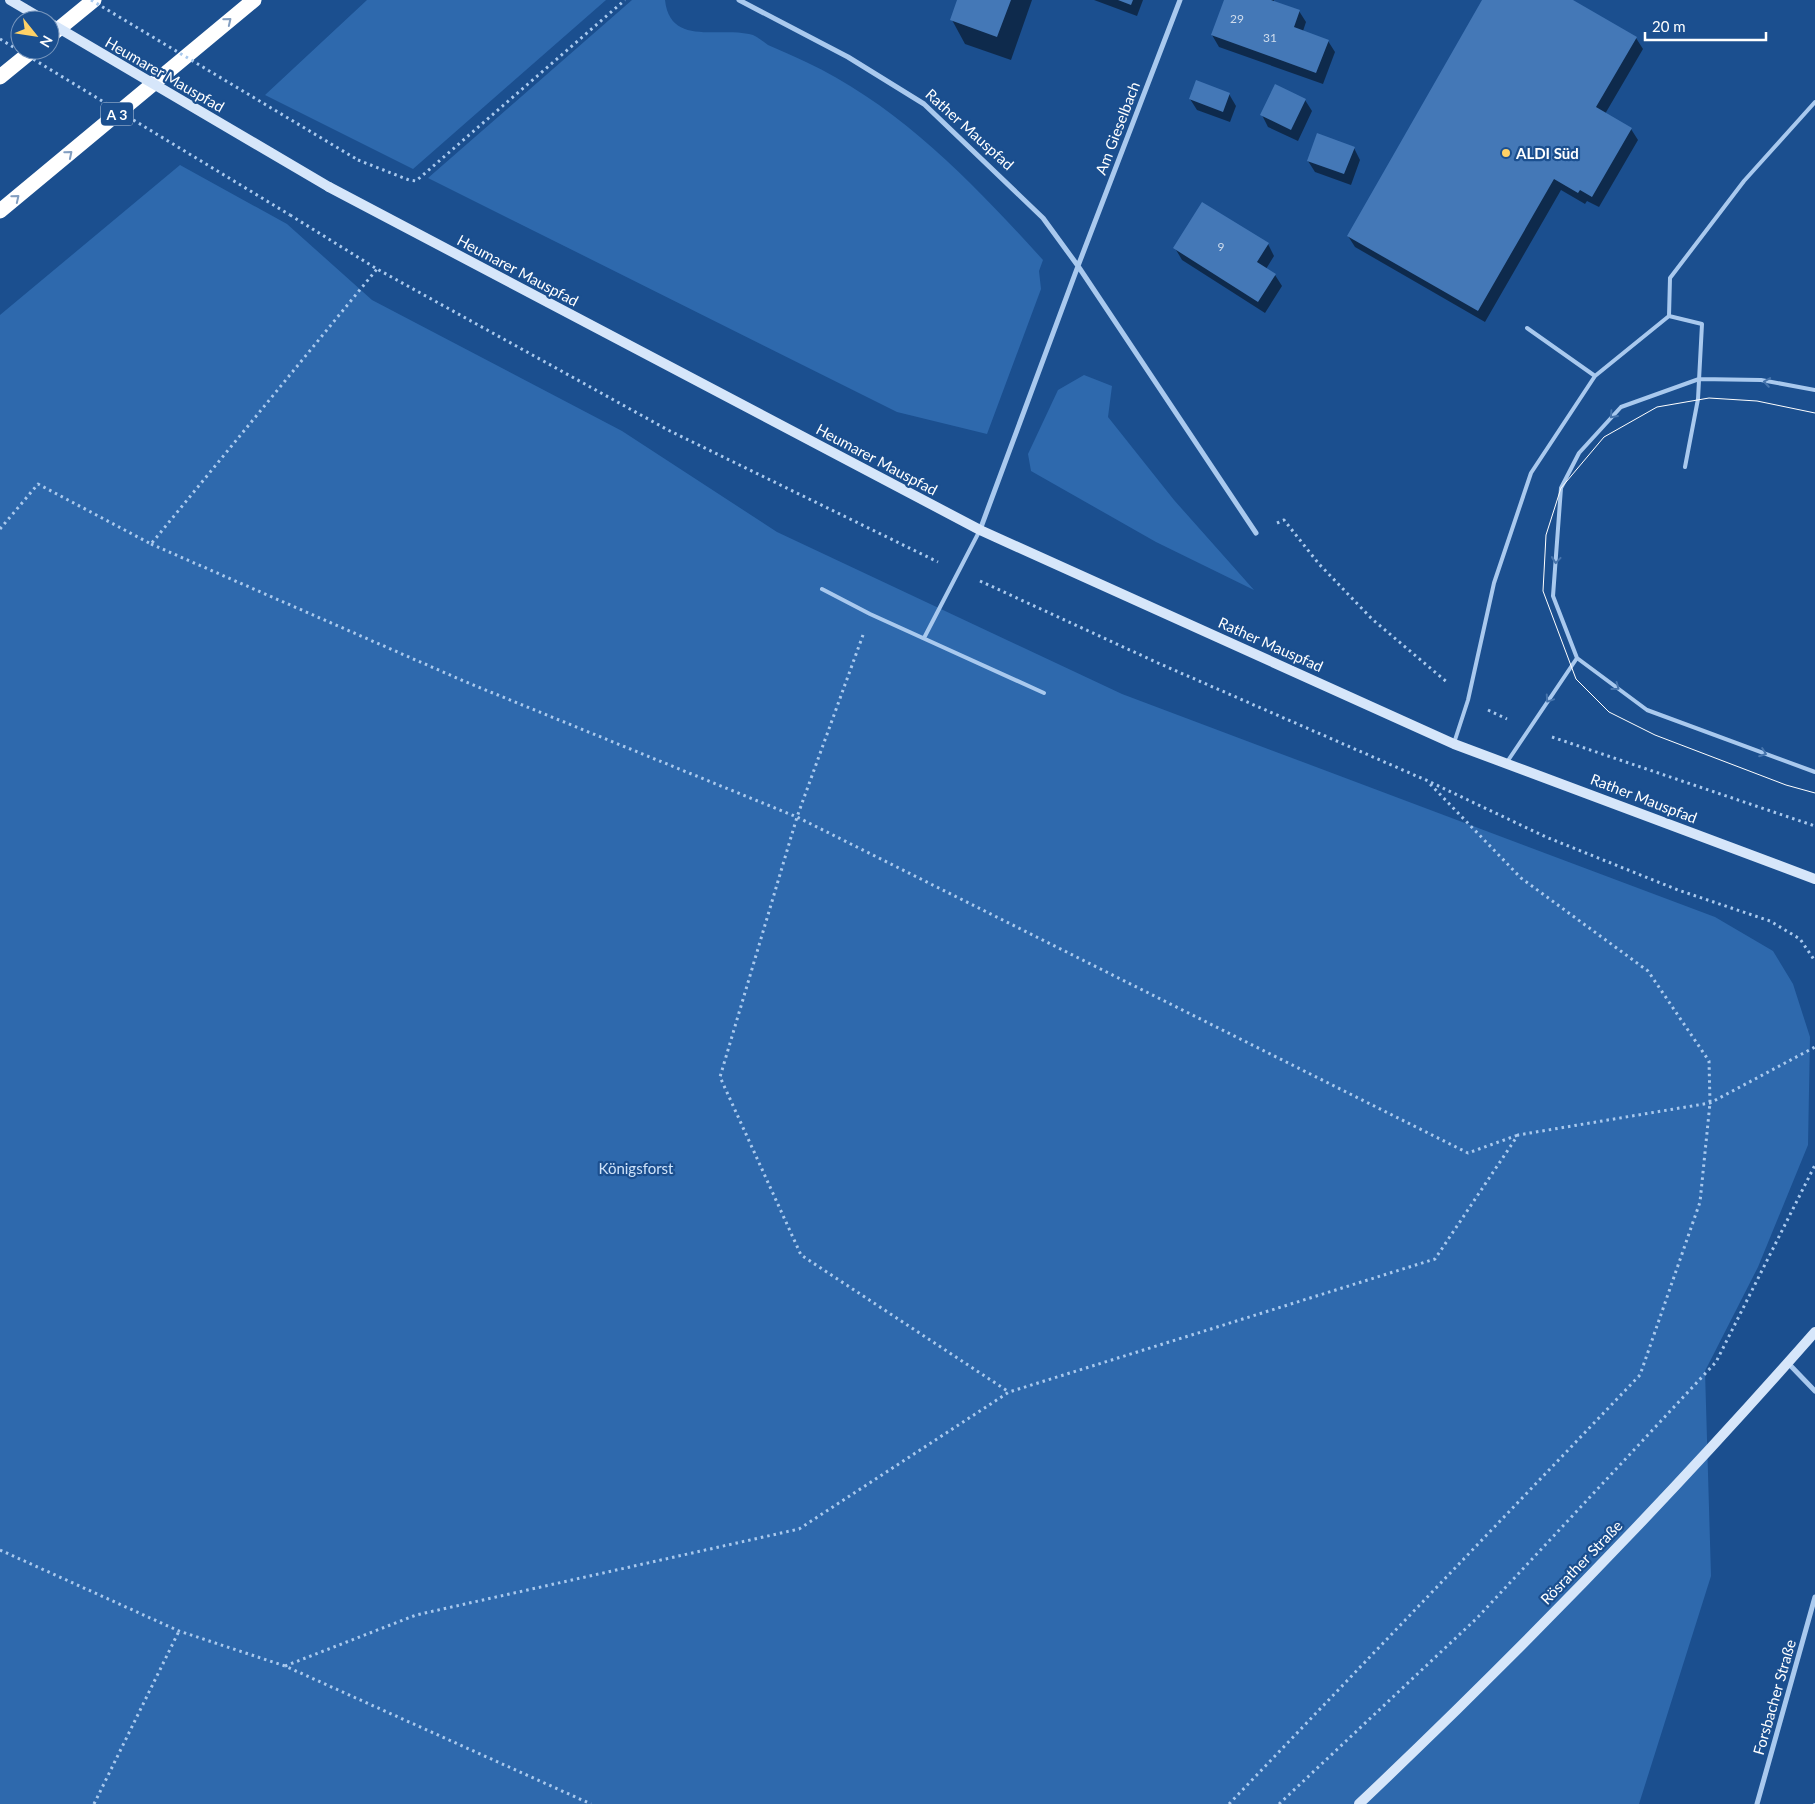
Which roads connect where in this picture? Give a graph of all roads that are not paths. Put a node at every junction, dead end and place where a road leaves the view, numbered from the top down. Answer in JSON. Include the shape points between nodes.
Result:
{"nodes":[{"id":1,"x":10,"y":0,"type":"edge"},
{"id":2,"x":94,"y":0,"type":"edge"},
{"id":3,"x":254,"y":0,"type":"edge"},
{"id":4,"x":739,"y":0,"type":"edge"},
{"id":5,"x":1180,"y":0,"type":"edge"},
{"id":6,"x":27,"y":10,"type":"edge"},
{"id":7,"x":60,"y":28,"type":"edge"},
{"id":8,"x":60,"y":30,"type":"edge"},
{"id":9,"x":21,"y":60,"type":"edge"},
{"id":10,"x":0,"y":77,"type":"edge"},
{"id":11,"x":1815,"y":102,"type":"edge"},
{"id":12,"x":0,"y":211,"type":"edge"},
{"id":13,"x":1078,"y":266,"type":"junction"},
{"id":14,"x":1669,"y":316,"type":"junction"},
{"id":15,"x":1527,"y":328,"type":"dead end"},
{"id":16,"x":1595,"y":376,"type":"junction"},
{"id":17,"x":1699,"y":379,"type":"junction"},
{"id":18,"x":1815,"y":390,"type":"edge"},
{"id":19,"x":1685,"y":467,"type":"dead end"},
{"id":20,"x":980,"y":530,"type":"junction"},
{"id":21,"x":1256,"y":533,"type":"road end"},
{"id":22,"x":822,"y":588,"type":"dead end"},
{"id":23,"x":924,"y":638,"type":"junction"},
{"id":24,"x":1577,"y":658,"type":"junction"},
{"id":25,"x":1044,"y":693,"type":"dead end"},
{"id":26,"x":1454,"y":744,"type":"junction"},
{"id":27,"x":1507,"y":762,"type":"junction"},
{"id":28,"x":1815,"y":772,"type":"edge"},
{"id":29,"x":1815,"y":880,"type":"edge"},
{"id":30,"x":1815,"y":1332,"type":"edge"},
{"id":31,"x":1788,"y":1362,"type":"junction"},
{"id":32,"x":1815,"y":1391,"type":"edge"},
{"id":33,"x":1815,"y":1597,"type":"edge"},
{"id":34,"x":1360,"y":1804,"type":"edge"},
{"id":35,"x":1757,"y":1804,"type":"edge"}],
"edges":[{"from":1,"to":6,"type":"main road"},
{"from":2,"to":7,"type":"highway"},
{"from":12,"to":3,"type":"highway","number":"A 3","one_way":true},
{"from":4,"to":13,"type":"street","name":"Rather Mauspfad","via":[[848,58],[924,104],[1043,218]]},
{"from":5,"to":13,"type":"street","name":"Am Gieselbach"},
{"from":8,"to":20,"type":"main road","name":"Heumarer Mauspfad","bridge":true,"via":[[329,188]]},
{"from":9,"to":10,"type":"highway"},
{"from":11,"to":14,"type":"lane","via":[[1744,181],[1670,278]]},
{"from":13,"to":20,"type":"street"},
{"from":13,"to":21,"type":"street","name":"Rather Mauspfad"},
{"from":14,"to":16,"type":"lane"},
{"from":14,"to":17,"type":"lane","via":[[1702,324]]},
{"from":15,"to":16,"type":"lane"},
{"from":16,"to":26,"type":"lane","via":[[1531,472],[1494,583],[1468,700]]},
{"from":18,"to":17,"type":"lane","one_way":true,"via":[[1760,380]]},
{"from":17,"to":19,"type":"lane"},
{"from":17,"to":24,"type":"lane","one_way":true,"via":[[1621,407],[1579,453],[1561,488],[1553,596]]},
{"from":20,"to":23,"type":"lane"},
{"from":20,"to":26,"type":"main road","name":"Rather Mauspfad"},
{"from":22,"to":23,"type":"lane"},
{"from":23,"to":25,"type":"lane"},
{"from":24,"to":27,"type":"lane","one_way":true},
{"from":24,"to":28,"type":"lane","one_way":true,"via":[[1647,710]]},
{"from":26,"to":27,"type":"main road","name":"Rather Mauspfad"},
{"from":27,"to":29,"type":"main road","name":"Rather Mauspfad"},
{"from":30,"to":31,"type":"main road","name":"Rösrather Straße"},
{"from":31,"to":32,"type":"street"},
{"from":31,"to":34,"type":"main road","name":"Rösrather Straße","via":[[1699,1460],[1519,1647]]},
{"from":33,"to":35,"type":"street","name":"Forsbacher Straße"}]}
